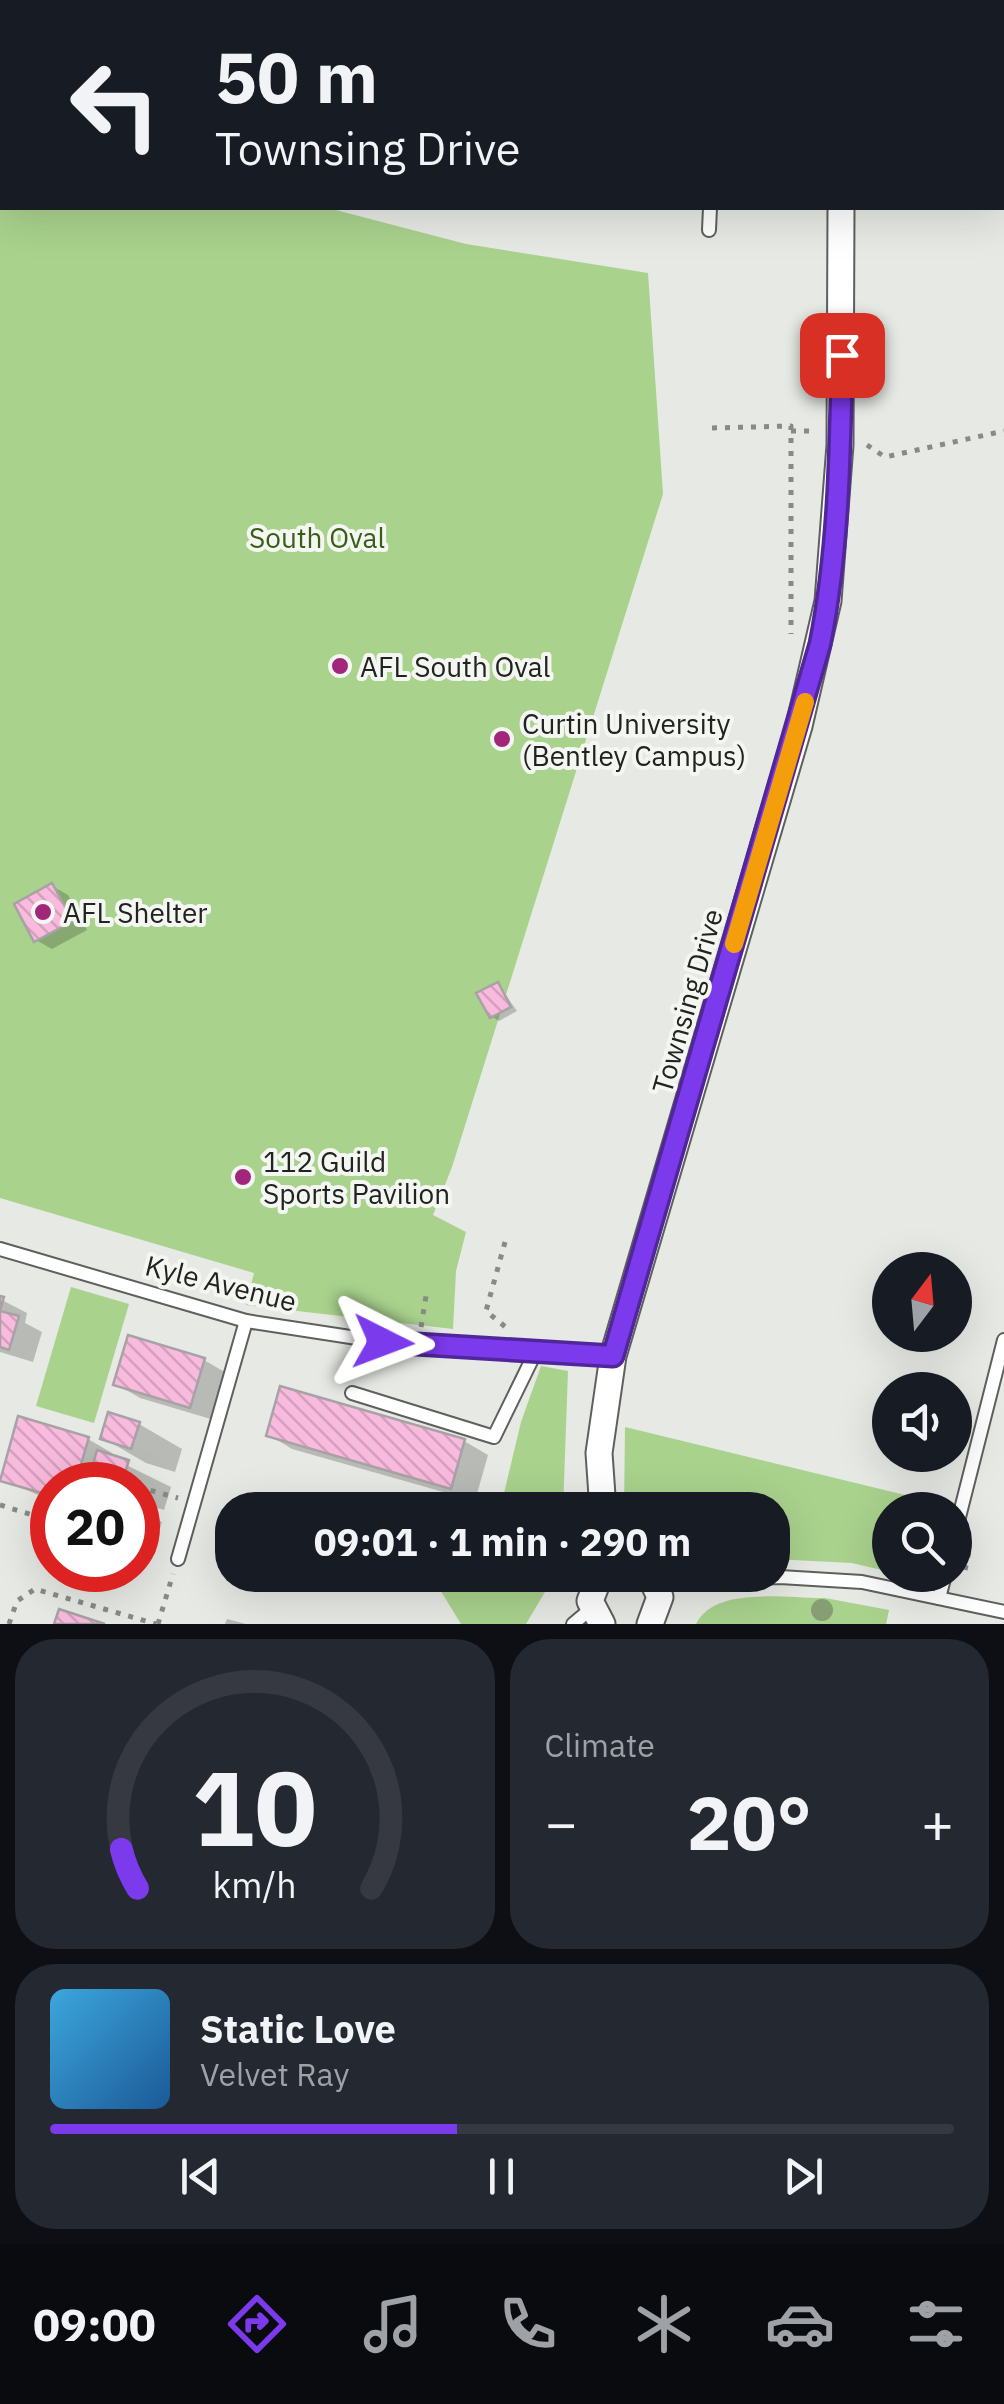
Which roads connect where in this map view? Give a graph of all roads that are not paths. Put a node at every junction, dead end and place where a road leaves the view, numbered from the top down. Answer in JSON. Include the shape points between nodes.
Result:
{"nodes":[{"id":1,"x":710,"y":210,"type":"edge"},
{"id":2,"x":841,"y":210,"type":"edge"},
{"id":3,"x":709,"y":230,"type":"dead end"},
{"id":4,"x":0,"y":1249,"type":"edge"},
{"id":5,"x":246,"y":1321,"type":"junction"},
{"id":6,"x":1004,"y":1340,"type":"edge"},
{"id":7,"x":536,"y":1351,"type":"junction"},
{"id":8,"x":613,"y":1356,"type":"junction"},
{"id":9,"x":352,"y":1393,"type":"dead end"},
{"id":10,"x":602,"y":1492,"type":"edge"},
{"id":11,"x":965,"y":1492,"type":"edge"},
{"id":12,"x":178,"y":1559,"type":"road end"},
{"id":13,"x":940,"y":1592,"type":"edge"},
{"id":14,"x":939,"y":1598,"type":"junction"},
{"id":15,"x":656,"y":1602,"type":"edge"},
{"id":16,"x":1004,"y":1612,"type":"edge"}],
"edges":[{"from":1,"to":3,"type":"lane"},
{"from":2,"to":8,"type":"street","name":"Townsing Drive","via":[[840,445],[826,615]]},
{"from":4,"to":5,"type":"lane","name":"Kyle Avenue"},
{"from":5,"to":7,"type":"lane","name":"Kyle Avenue","via":[[383,1342]]},
{"from":5,"to":12,"type":"lane"},
{"from":6,"to":11,"type":"lane"},
{"from":7,"to":8,"type":"lane","name":"Kyle Avenue"},
{"from":7,"to":9,"type":"lane","via":[[494,1436]]},
{"from":8,"to":10,"type":"street","name":"Townsing Drive","via":[[600,1453]]},
{"from":13,"to":14,"type":"lane"},
{"from":14,"to":15,"type":"lane","via":[[862,1582],[780,1577]]},
{"from":14,"to":16,"type":"lane"}]}
